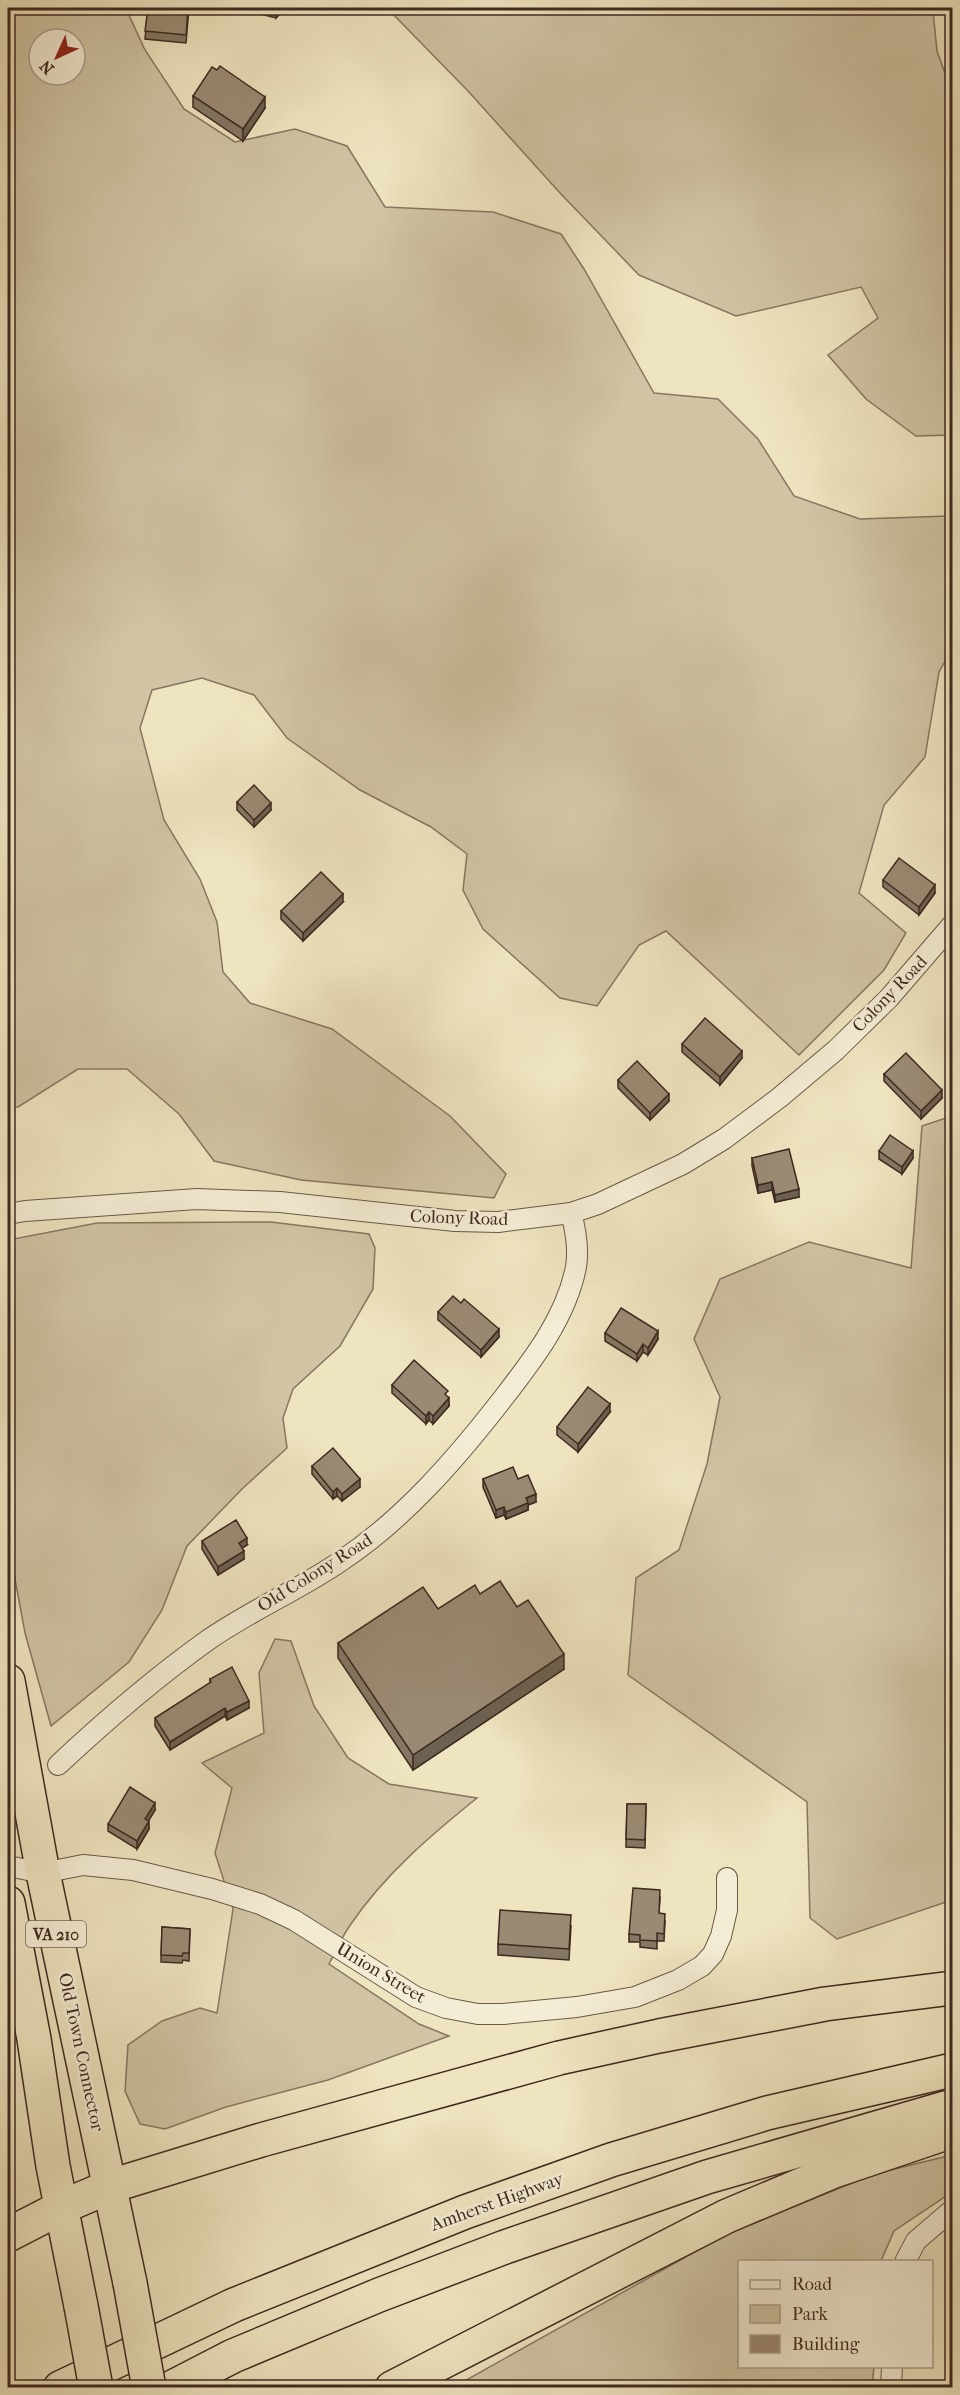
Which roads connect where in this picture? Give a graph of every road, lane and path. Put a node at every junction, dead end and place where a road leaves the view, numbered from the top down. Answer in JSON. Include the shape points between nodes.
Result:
{"nodes":[{"id":1,"x":952,"y":925,"type":"edge"},
{"id":2,"x":571,"y":1213,"type":"junction"},
{"id":3,"x":8,"y":1214,"type":"edge"},
{"id":4,"x":8,"y":1682,"type":"edge"},
{"id":5,"x":58,"y":1765,"type":"dead end"},
{"id":6,"x":8,"y":1866,"type":"edge"},
{"id":7,"x":43,"y":1873,"type":"junction"},
{"id":8,"x":727,"y":1878,"type":"dead end"},
{"id":9,"x":8,"y":1904,"type":"edge"},
{"id":10,"x":952,"y":1988,"type":"edge"},
{"id":11,"x":952,"y":2070,"type":"edge"},
{"id":12,"x":952,"y":2106,"type":"edge"},
{"id":13,"x":952,"y":2131,"type":"edge"},
{"id":14,"x":111,"y":2186,"type":"junction"},
{"id":15,"x":62,"y":2207,"type":"junction"},
{"id":16,"x":952,"y":2210,"type":"edge"},
{"id":17,"x":8,"y":2235,"type":"edge"},
{"id":18,"x":906,"y":2260,"type":"edge"},
{"id":19,"x":892,"y":2368,"type":"edge"},
{"id":20,"x":60,"y":2388,"type":"edge"},
{"id":21,"x":96,"y":2388,"type":"edge"},
{"id":22,"x":149,"y":2388,"type":"edge"},
{"id":23,"x":171,"y":2388,"type":"edge"},
{"id":24,"x":392,"y":2388,"type":"edge"},
{"id":25,"x":891,"y":2388,"type":"edge"}],
"edges":[{"from":1,"to":2,"type":"street","name":"Colony Road","via":[[889,998],[779,1098],[683,1164]]},
{"from":2,"to":3,"type":"street","name":"Colony Road","via":[[498,1222],[455,1221],[280,1202],[197,1199]]},
{"from":2,"to":5,"type":"street","name":"Old Colony Road","via":[[578,1239],[576,1267],[565,1301],[531,1363],[473,1438],[374,1537],[341,1561],[220,1632],[157,1677]]},
{"from":4,"to":7,"type":"highway","name":"Old Town Connector","number":"VA 210"},
{"from":6,"to":7,"type":"street","name":"Union Street"},
{"from":7,"to":8,"type":"street","name":"Union Street","via":[[83,1865],[133,1870],[260,1904],[304,1926],[416,1997],[478,2014],[577,2007],[635,1997],[678,1980],[702,1966],[713,1954],[727,1910]]},
{"from":7,"to":14,"type":"highway","name":"Old Town Connector","number":"VA 210"},
{"from":9,"to":15,"type":"highway","number":"VA 210"},
{"from":10,"to":14,"type":"highway","via":[[825,2004],[559,2058],[261,2140]]},
{"from":11,"to":20,"type":"highway","name":"Amherst Highway","via":[[767,2113],[611,2160],[476,2208],[234,2305]]},
{"from":12,"to":23,"type":"highway","via":[[707,2177],[505,2247],[243,2352]]},
{"from":13,"to":24,"type":"highway","via":[[834,2171],[727,2216]]},
{"from":14,"to":15,"type":"highway"},
{"from":14,"to":22,"type":"highway","name":"Old Town Connector","number":"VA 210","bridge":true},
{"from":15,"to":17,"type":"highway"},
{"from":15,"to":21,"type":"highway","number":"VA 210","bridge":true},
{"from":16,"to":18,"type":"street","via":[[916,2241]]},
{"from":19,"to":25,"type":"street"}]}
